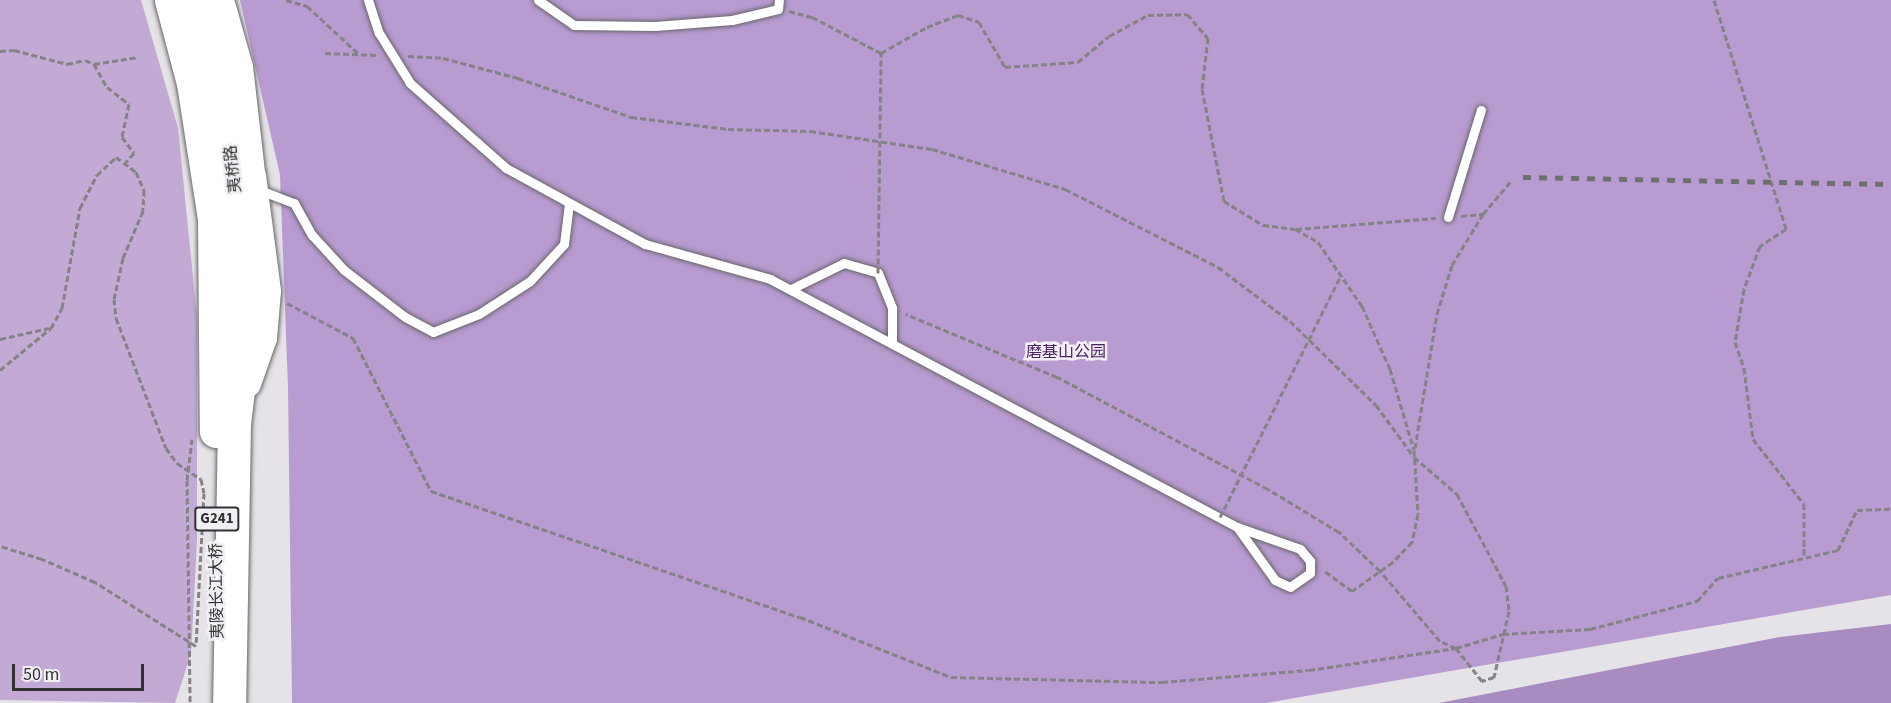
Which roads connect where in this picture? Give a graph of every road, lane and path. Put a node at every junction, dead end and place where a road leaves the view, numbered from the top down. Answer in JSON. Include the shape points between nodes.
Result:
{"nodes":[{"id":1,"x":171,"y":0,"type":"edge"},
{"id":2,"x":196,"y":0,"type":"edge"},
{"id":3,"x":221,"y":0,"type":"edge"},
{"id":4,"x":286,"y":0,"type":"edge"},
{"id":5,"x":368,"y":0,"type":"edge"},
{"id":6,"x":538,"y":0,"type":"edge"},
{"id":7,"x":1714,"y":0,"type":"edge"},
{"id":8,"x":779,"y":4,"type":"edge"},
{"id":9,"x":0,"y":51,"type":"edge"},
{"id":10,"x":881,"y":52,"type":"junction"},
{"id":11,"x":325,"y":53,"type":"dead end"},
{"id":12,"x":359,"y":54,"type":"junction"},
{"id":13,"x":393,"y":56,"type":"junction"},
{"id":14,"x":138,"y":57,"type":"dead end"},
{"id":15,"x":94,"y":64,"type":"junction"},
{"id":16,"x":1481,"y":110,"type":"dead end"},
{"id":17,"x":125,"y":163,"type":"junction"},
{"id":18,"x":1511,"y":181,"type":"dead end"},
{"id":19,"x":254,"y":182,"type":"junction"},
{"id":20,"x":569,"y":206,"type":"junction"},
{"id":21,"x":1483,"y":214,"type":"junction"},
{"id":22,"x":1448,"y":217,"type":"junction"},
{"id":23,"x":1295,"y":229,"type":"junction"},
{"id":24,"x":878,"y":273,"type":"junction"},
{"id":25,"x":1341,"y":275,"type":"junction"},
{"id":26,"x":791,"y":289,"type":"junction"},
{"id":27,"x":268,"y":291,"type":"junction"},
{"id":28,"x":892,"y":309,"type":"junction"},
{"id":29,"x":51,"y":328,"type":"junction"},
{"id":30,"x":229,"y":338,"type":"junction"},
{"id":31,"x":0,"y":339,"type":"edge"},
{"id":32,"x":892,"y":342,"type":"junction"},
{"id":33,"x":0,"y":370,"type":"edge"},
{"id":34,"x":234,"y":424,"type":"junction"},
{"id":35,"x":1414,"y":450,"type":"junction"},
{"id":36,"x":1414,"y":457,"type":"junction"},
{"id":37,"x":187,"y":480,"type":"dead end"},
{"id":38,"x":1891,"y":509,"type":"edge"},
{"id":39,"x":1220,"y":517,"type":"junction"},
{"id":40,"x":1237,"y":526,"type":"junction"},
{"id":41,"x":0,"y":546,"type":"edge"},
{"id":42,"x":1804,"y":556,"type":"junction"},
{"id":43,"x":1310,"y":561,"type":"junction"},
{"id":44,"x":1380,"y":571,"type":"junction"},
{"id":45,"x":1503,"y":634,"type":"junction"},
{"id":46,"x":1456,"y":648,"type":"junction"},
{"id":47,"x":190,"y":703,"type":"edge"},
{"id":48,"x":218,"y":703,"type":"edge"},
{"id":49,"x":229,"y":703,"type":"edge"}],
"edges":[{"from":1,"to":30,"type":"highway","name":"夷桥路","number":"G241","via":[[193,83]]},
{"from":2,"to":30,"type":"highway","name":"夷桥路","number":"G241","via":[[232,146]]},
{"from":3,"to":19,"type":"street","via":[[240,67]]},
{"from":4,"to":12,"type":"path","via":[[307,6]]},
{"from":5,"to":13,"type":"lane","via":[[378,33]]},
{"from":6,"to":8,"type":"lane","via":[[574,24],[655,26],[732,20]]},
{"from":7,"to":42,"type":"path","via":[[1786,229],[1760,246],[1744,289],[1735,342],[1744,368],[1753,439],[1804,504]]},
{"from":8,"to":10,"type":"path"},
{"from":9,"to":15,"type":"path","via":[[14,50],[67,64],[84,60]]},
{"from":10,"to":23,"type":"path","via":[[958,15],[979,22],[1005,68],[1078,62],[1109,36],[1149,15],[1187,14],[1208,38],[1202,88],[1224,201],[1263,225]]},
{"from":10,"to":24,"type":"path","bridge":true},
{"from":11,"to":12,"type":"path"},
{"from":12,"to":13,"type":"path"},
{"from":13,"to":20,"type":"lane","via":[[410,83],[456,128],[506,168]]},
{"from":13,"to":36,"type":"path","via":[[442,58],[518,78],[631,117],[728,129],[810,131],[932,149],[1065,189],[1218,267],[1290,321],[1376,405]]},
{"from":14,"to":15,"type":"path"},
{"from":15,"to":17,"type":"path","via":[[107,87],[129,104],[122,137],[134,153]]},
{"from":16,"to":22,"type":"lane"},
{"from":17,"to":29,"type":"path","via":[[116,157],[97,175],[80,208],[63,308]]},
{"from":17,"to":41,"type":"path","via":[[136,172],[144,190],[143,211],[123,258],[114,299],[116,318],[166,448],[177,462],[201,479],[204,493],[196,646],[94,582]]},
{"from":18,"to":21,"type":"path"},
{"from":19,"to":20,"type":"lane","via":[[294,203],[312,235],[344,270],[405,317],[433,332],[479,314],[530,281],[564,244]]},
{"from":19,"to":27,"type":"street"},
{"from":20,"to":26,"type":"lane","via":[[645,244],[770,279]]},
{"from":21,"to":22,"type":"path"},
{"from":21,"to":35,"type":"path","via":[[1452,265],[1437,314]]},
{"from":22,"to":23,"type":"path"},
{"from":23,"to":25,"type":"path","via":[[1318,242]]},
{"from":24,"to":26,"type":"lane","via":[[844,263]]},
{"from":24,"to":28,"type":"lane"},
{"from":25,"to":35,"type":"path","via":[[1362,306],[1390,369]]},
{"from":25,"to":39,"type":"path","bridge":true},
{"from":26,"to":32,"type":"lane"},
{"from":27,"to":34,"type":"street","via":[[264,338]]},
{"from":27,"to":46,"type":"path","via":[[353,338],[431,491],[800,617],[951,677],[1162,682],[1309,670]]},
{"from":28,"to":32,"type":"lane"},
{"from":28,"to":44,"type":"path","via":[[1057,377],[1268,489],[1339,532]]},
{"from":29,"to":31,"type":"path"},
{"from":29,"to":33,"type":"path"},
{"from":30,"to":34,"type":"highway","name":"夷陵长江大桥","number":"G241"},
{"from":30,"to":48,"type":"highway","name":"夷陵长江大桥","number":"G241"},
{"from":32,"to":39,"type":"lane"},
{"from":34,"to":49,"type":"highway","name":"夷陵长江大桥","number":"G241"},
{"from":35,"to":36,"type":"path"},
{"from":36,"to":44,"type":"path","via":[[1418,514],[1412,542]]},
{"from":36,"to":45,"type":"path","via":[[1457,494],[1506,586],[1509,611]]},
{"from":37,"to":47,"type":"path","bridge":true},
{"from":38,"to":42,"type":"path","via":[[1857,510],[1838,550]]},
{"from":39,"to":40,"type":"lane"},
{"from":40,"to":43,"type":"lane","via":[[1300,549]]},
{"from":40,"to":43,"type":"lane","via":[[1275,580],[1290,587],[1302,582],[1310,573]]},
{"from":42,"to":45,"type":"path","via":[[1718,578],[1697,601],[1687,604],[1590,629]]},
{"from":43,"to":44,"type":"path","via":[[1352,591]]},
{"from":44,"to":46,"type":"path","via":[[1440,641]]},
{"from":45,"to":46,"type":"path"},
{"from":45,"to":46,"type":"path","via":[[1499,665],[1488,681],[1482,681]]}]}
